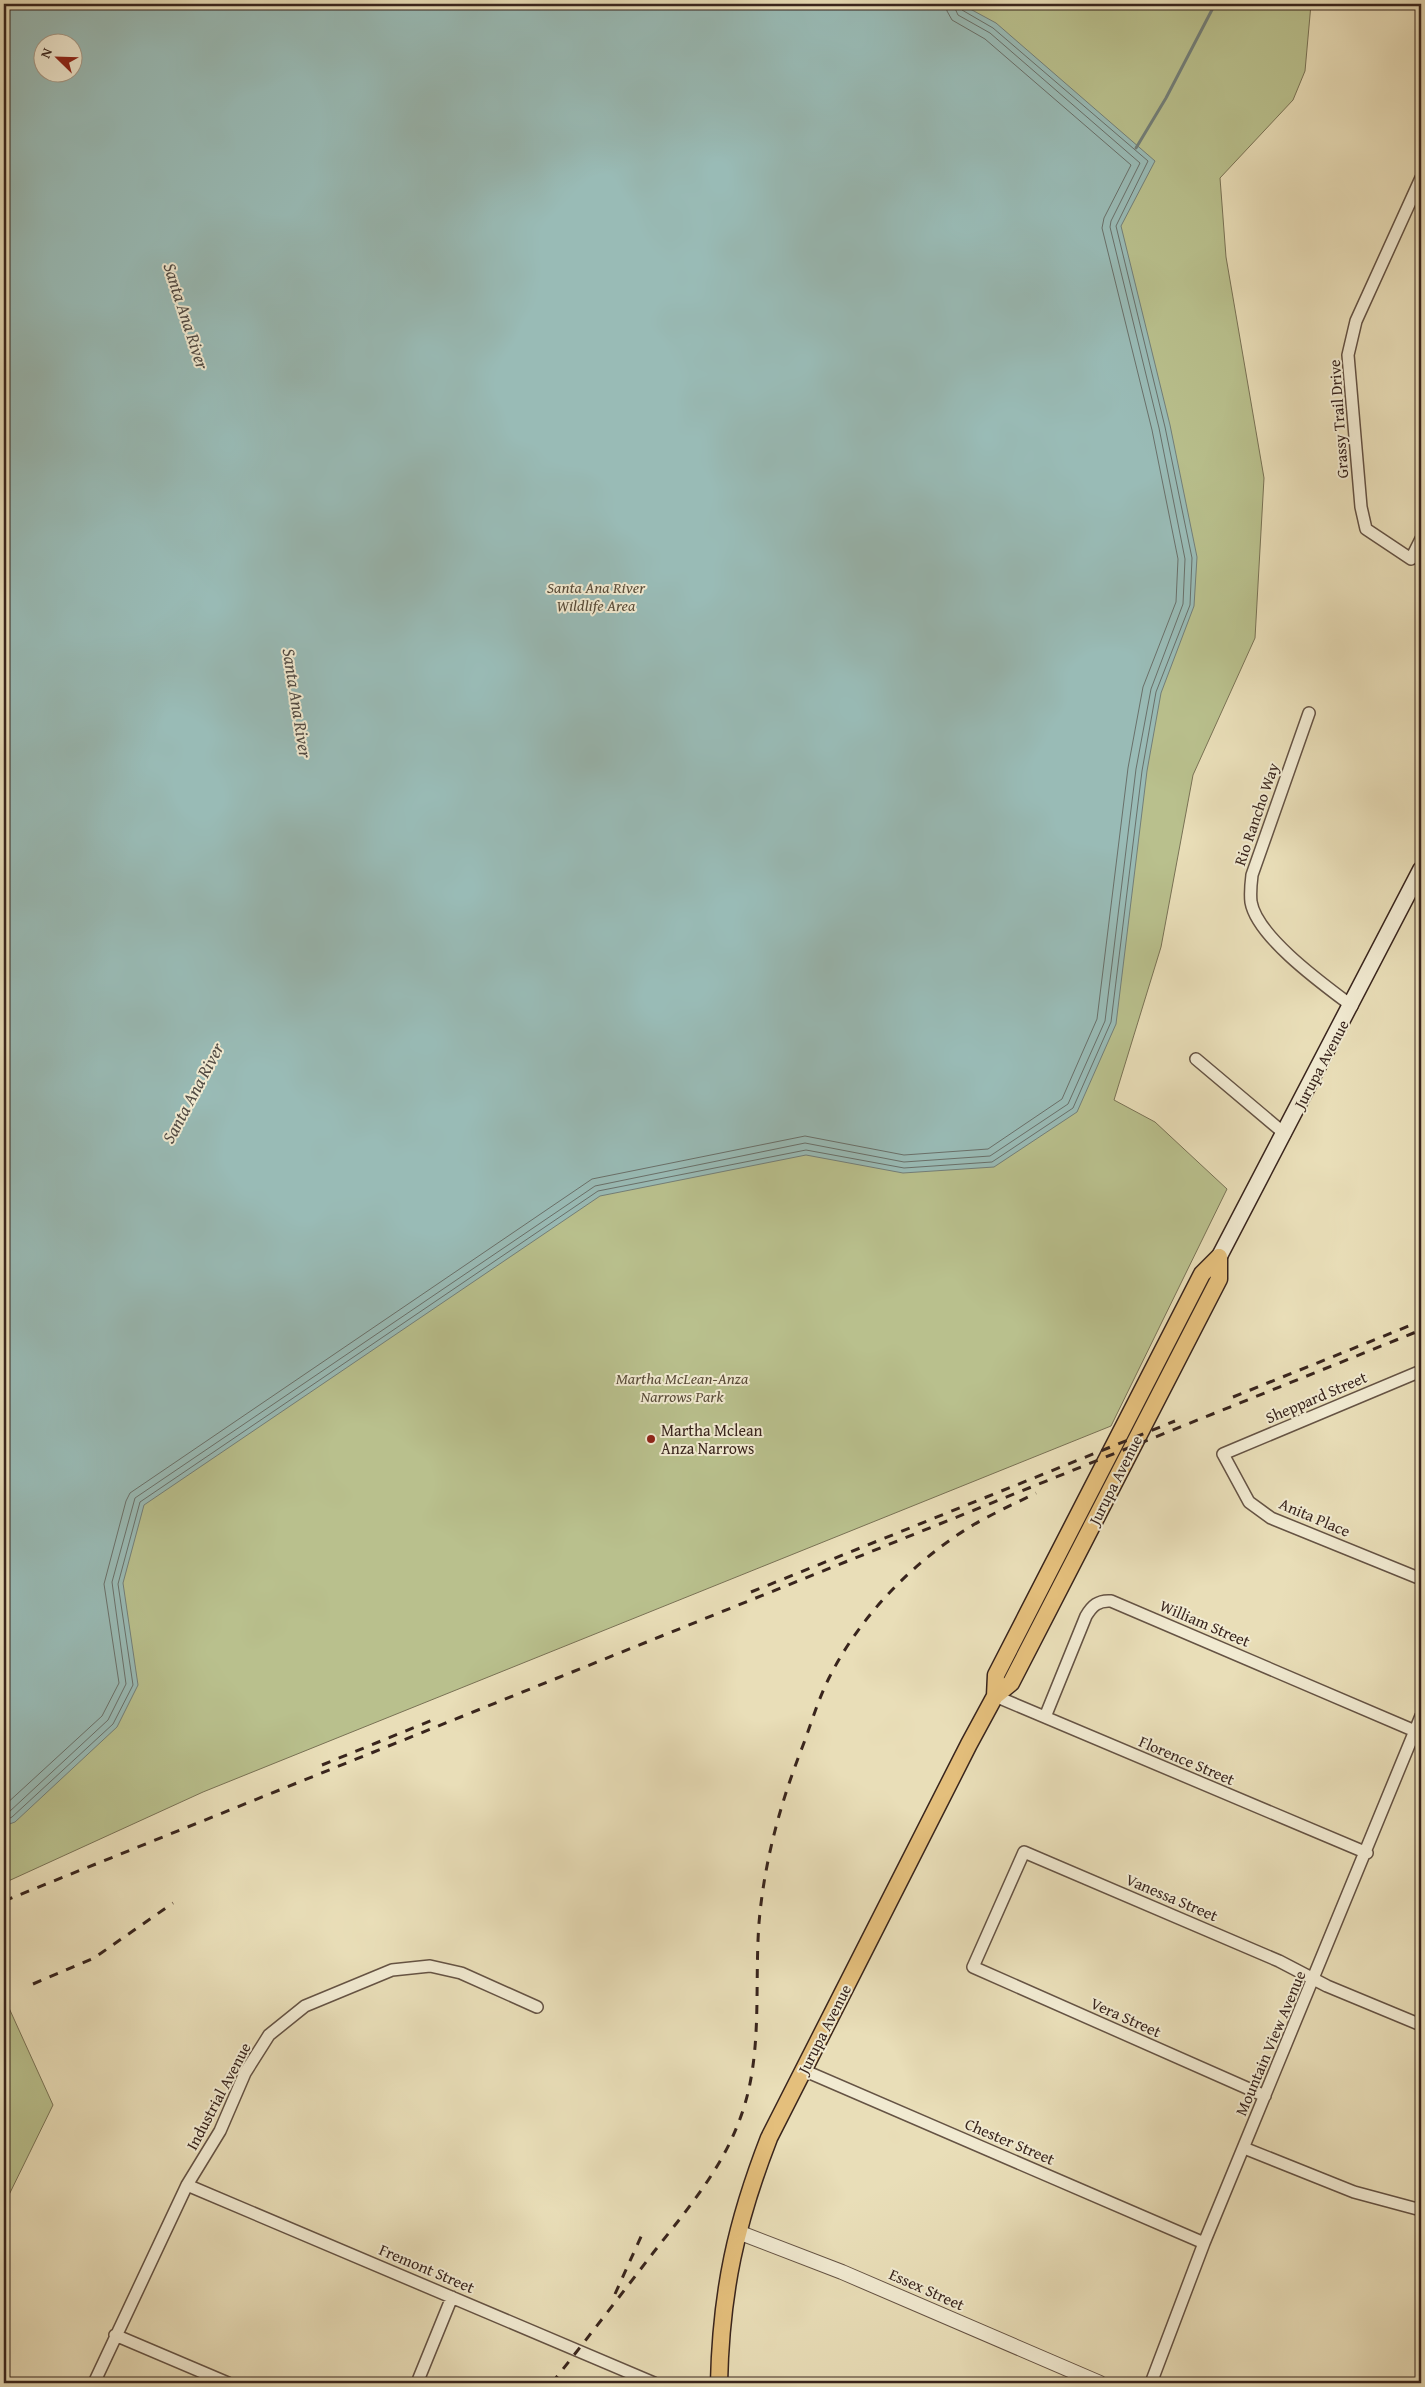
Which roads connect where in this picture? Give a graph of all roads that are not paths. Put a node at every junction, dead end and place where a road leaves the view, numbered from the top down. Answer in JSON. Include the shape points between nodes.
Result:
{"nodes":[{"id":1,"x":1421,"y":178,"type":"edge"},
{"id":2,"x":1421,"y":539,"type":"edge"},
{"id":3,"x":1309,"y":712,"type":"dead end"},
{"id":4,"x":1421,"y":870,"type":"edge"},
{"id":5,"x":1352,"y":1006,"type":"junction"},
{"id":6,"x":1196,"y":1059,"type":"dead end"},
{"id":7,"x":1285,"y":1134,"type":"junction"},
{"id":8,"x":1219,"y":1257,"type":"joint"},
{"id":9,"x":1421,"y":1371,"type":"edge"},
{"id":10,"x":1223,"y":1454,"type":"joint"},
{"id":11,"x":1421,"y":1579,"type":"edge"},
{"id":12,"x":995,"y":1696,"type":"junction"},
{"id":13,"x":1421,"y":1716,"type":"edge"},
{"id":14,"x":1044,"y":1717,"type":"junction"},
{"id":15,"x":1415,"y":1731,"type":"junction"},
{"id":16,"x":1366,"y":1853,"type":"junction"},
{"id":17,"x":973,"y":1967,"type":"joint"},
{"id":18,"x":1314,"y":1978,"type":"junction"},
{"id":19,"x":537,"y":2007,"type":"dead end"},
{"id":20,"x":1421,"y":2025,"type":"edge"},
{"id":21,"x":803,"y":2070,"type":"junction"},
{"id":22,"x":1265,"y":2096,"type":"junction"},
{"id":23,"x":1244,"y":2148,"type":"junction"},
{"id":24,"x":187,"y":2185,"type":"junction"},
{"id":25,"x":1421,"y":2210,"type":"edge"},
{"id":26,"x":738,"y":2232,"type":"junction"},
{"id":27,"x":1204,"y":2243,"type":"junction"},
{"id":28,"x":452,"y":2297,"type":"junction"},
{"id":29,"x":115,"y":2335,"type":"junction"},
{"id":30,"x":94,"y":2383,"type":"edge"},
{"id":31,"x":228,"y":2383,"type":"edge"},
{"id":32,"x":417,"y":2383,"type":"edge"},
{"id":33,"x":654,"y":2383,"type":"edge"},
{"id":34,"x":720,"y":2383,"type":"edge"},
{"id":35,"x":1100,"y":2383,"type":"edge"},
{"id":36,"x":1151,"y":2383,"type":"edge"}],
"edges":[{"from":1,"to":2,"type":"street","name":"Grassy Trail Drive","via":[[1356,321],[1348,355],[1361,506],[1366,529],[1411,559]]},
{"from":3,"to":5,"type":"street","name":"Rio Rancho Way","via":[[1252,874],[1251,902],[1260,924],[1309,975]]},
{"from":4,"to":5,"type":"main road","name":"Jurupa Avenue"},
{"from":5,"to":7,"type":"main road","name":"Jurupa Avenue"},
{"from":6,"to":7,"type":"street"},
{"from":7,"to":8,"type":"main road","name":"Jurupa Avenue"},
{"from":8,"to":12,"type":"main road","name":"Jurupa Avenue","via":[[1219,1279],[1215,1288],[1010,1683]]},
{"from":9,"to":10,"type":"street","name":"Sheppard Street"},
{"from":10,"to":11,"type":"street","name":"Anita Place","via":[[1249,1502],[1271,1518]]},
{"from":12,"to":14,"type":"street","name":"Florence Street"},
{"from":12,"to":21,"type":"main road","name":"Jurupa Avenue"},
{"from":13,"to":15,"type":"street","name":"Mountain View Avenue"},
{"from":14,"to":15,"type":"street","name":"William Street","via":[[1086,1616],[1091,1607],[1104,1600]]},
{"from":14,"to":16,"type":"street","name":"Florence Street"},
{"from":15,"to":16,"type":"street","name":"Mountain View Avenue"},
{"from":16,"to":18,"type":"street","name":"Mountain View Avenue"},
{"from":17,"to":18,"type":"street","name":"Vanessa Street","via":[[1024,1852]]},
{"from":17,"to":22,"type":"street","name":"Vera Street"},
{"from":18,"to":20,"type":"street","name":"Vanessa Street"},
{"from":18,"to":22,"type":"street","name":"Mountain View Avenue"},
{"from":19,"to":24,"type":"street","name":"Industrial Avenue","via":[[461,1973],[430,1966],[392,1970],[305,2006],[269,2034],[245,2073],[220,2130]]},
{"from":21,"to":26,"type":"main road","name":"Jurupa Avenue","via":[[769,2138]]},
{"from":21,"to":27,"type":"street","name":"Chester Street"},
{"from":22,"to":23,"type":"street","name":"Mountain View Avenue"},
{"from":23,"to":25,"type":"street","via":[[1354,2192]]},
{"from":23,"to":27,"type":"street","name":"Mountain View Avenue"},
{"from":24,"to":28,"type":"street","name":"Fremont Street"},
{"from":24,"to":29,"type":"street","name":"Industrial Avenue"},
{"from":26,"to":34,"type":"main road","name":"Jurupa Avenue","via":[[724,2307]]},
{"from":26,"to":35,"type":"street","name":"Essex Street","via":[[842,2272]]},
{"from":27,"to":36,"type":"street","name":"Mountain View Avenue"},
{"from":28,"to":32,"type":"street"},
{"from":28,"to":33,"type":"street","name":"Fremont Street"},
{"from":29,"to":30,"type":"street","name":"Industrial Avenue"},
{"from":29,"to":31,"type":"street"}]}
